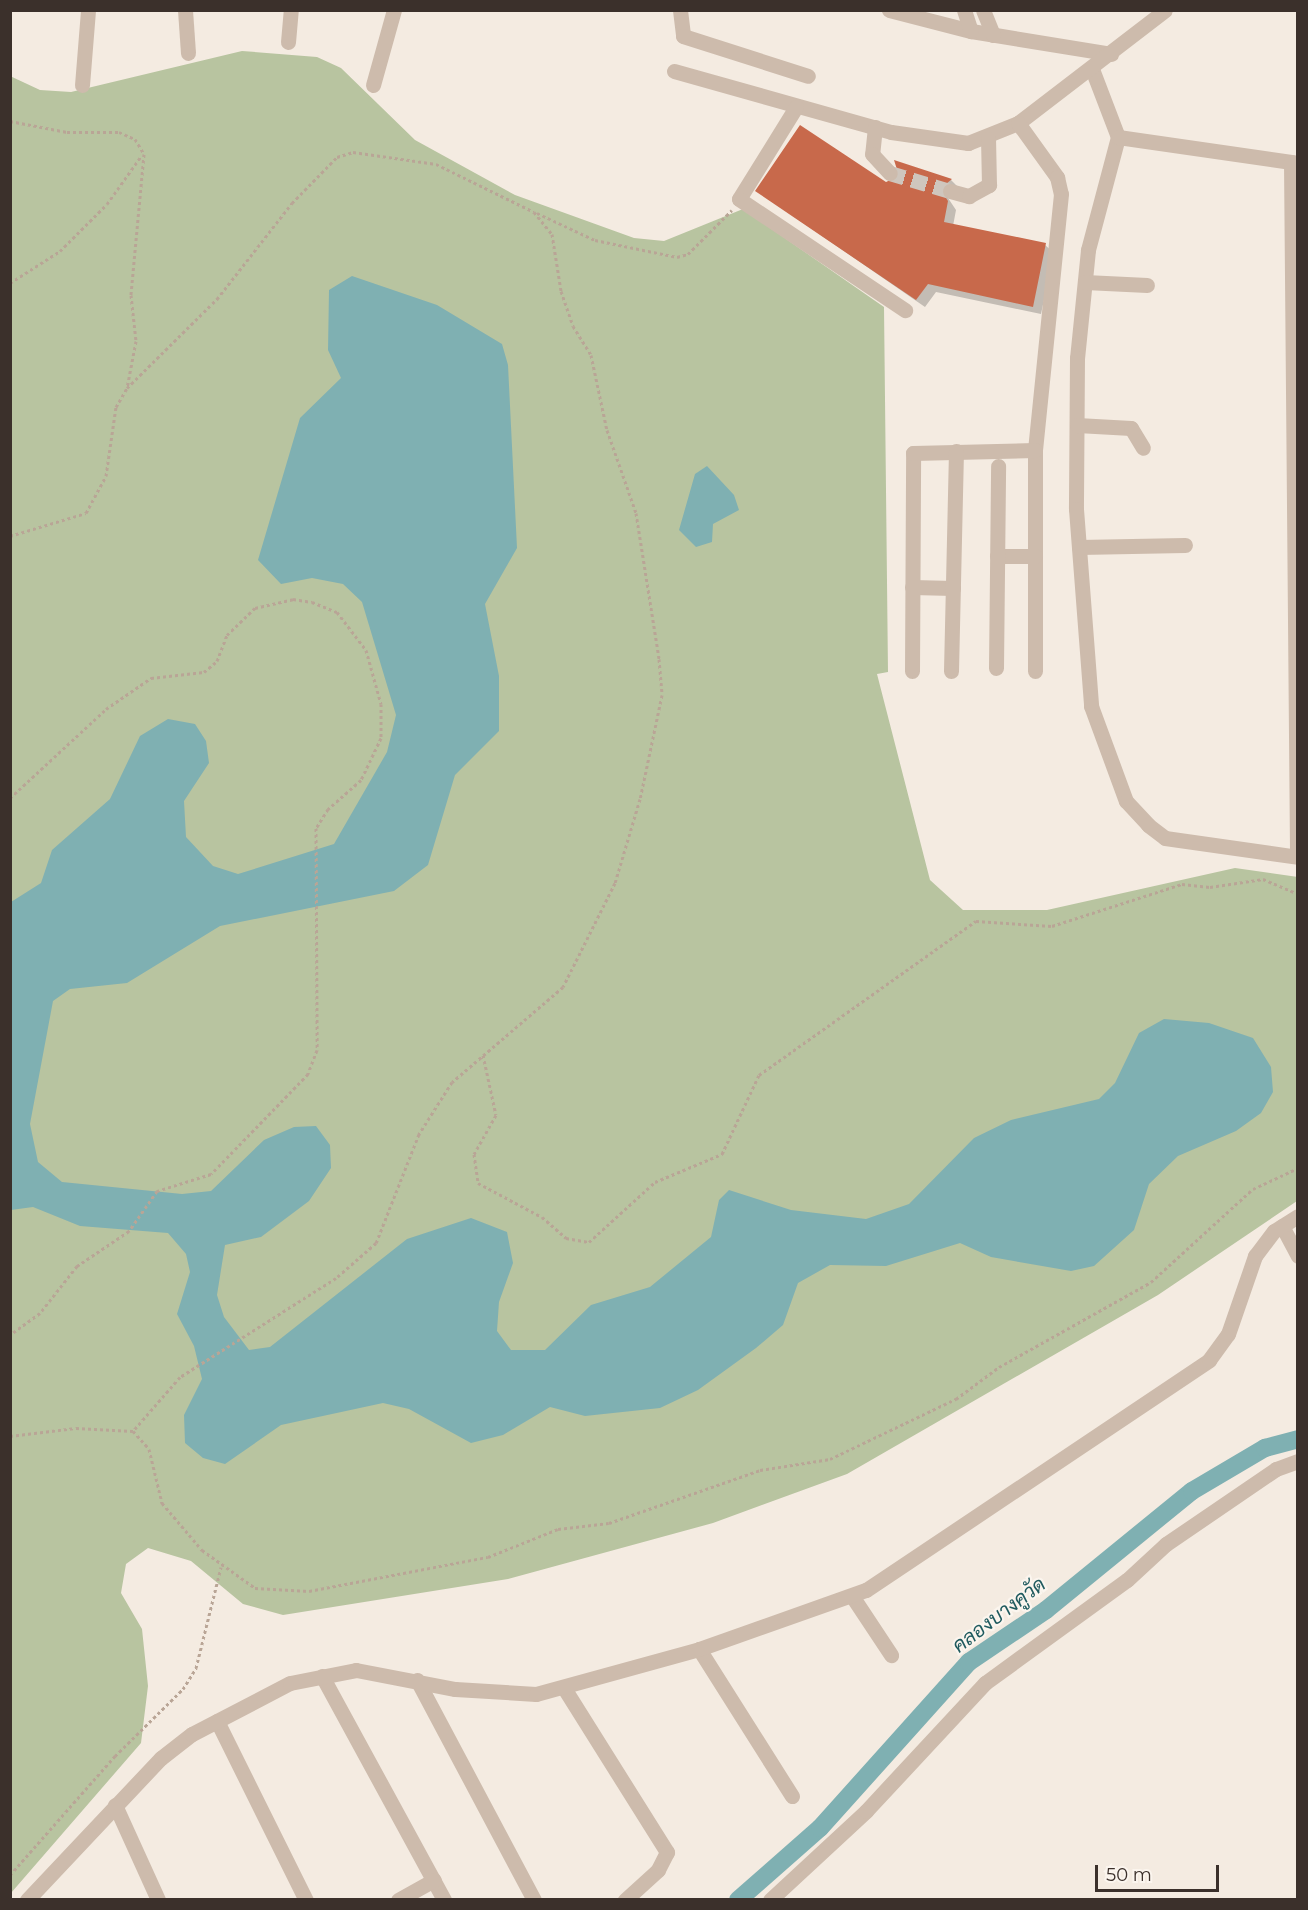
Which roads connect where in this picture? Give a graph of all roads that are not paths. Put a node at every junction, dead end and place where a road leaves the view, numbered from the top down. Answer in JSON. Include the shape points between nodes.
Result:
{"nodes":[{"id":1,"x":88,"y":10,"type":"edge"},
{"id":2,"x":185,"y":10,"type":"edge"},
{"id":3,"x":291,"y":10,"type":"edge"},
{"id":4,"x":394,"y":10,"type":"edge"},
{"id":5,"x":680,"y":10,"type":"edge"},
{"id":6,"x":889,"y":10,"type":"edge"},
{"id":7,"x":964,"y":10,"type":"edge"},
{"id":8,"x":983,"y":10,"type":"edge"},
{"id":9,"x":1165,"y":10,"type":"edge"},
{"id":10,"x":971,"y":31,"type":"junction"},
{"id":11,"x":993,"y":35,"type":"junction"},
{"id":12,"x":288,"y":42,"type":"dead end"},
{"id":13,"x":188,"y":52,"type":"dead end"},
{"id":14,"x":1111,"y":54,"type":"junction"},
{"id":15,"x":1092,"y":69,"type":"junction"},
{"id":16,"x":674,"y":70,"type":"dead end"},
{"id":17,"x":808,"y":75,"type":"dead end"},
{"id":18,"x":373,"y":85,"type":"dead end"},
{"id":19,"x":82,"y":86,"type":"dead end"},
{"id":20,"x":796,"y":107,"type":"junction"},
{"id":21,"x":1018,"y":123,"type":"junction"},
{"id":22,"x":875,"y":127,"type":"junction"},
{"id":23,"x":1118,"y":137,"type":"junction"},
{"id":24,"x":988,"y":139,"type":"junction"},
{"id":25,"x":1294,"y":163,"type":"edge"},
{"id":26,"x":890,"y":173,"type":"tunnel mouth"},
{"id":27,"x":950,"y":191,"type":"tunnel mouth"},
{"id":28,"x":1085,"y":282,"type":"junction"},
{"id":29,"x":1147,"y":285,"type":"dead end"},
{"id":30,"x":905,"y":310,"type":"dead end"},
{"id":31,"x":1077,"y":425,"type":"junction"},
{"id":32,"x":1143,"y":448,"type":"dead end"},
{"id":33,"x":1035,"y":450,"type":"junction"},
{"id":34,"x":956,"y":451,"type":"junction"},
{"id":35,"x":998,"y":466,"type":"dead end"},
{"id":36,"x":1185,"y":545,"type":"dead end"},
{"id":37,"x":1079,"y":547,"type":"junction"},
{"id":38,"x":997,"y":556,"type":"junction"},
{"id":39,"x":1035,"y":556,"type":"junction"},
{"id":40,"x":912,"y":587,"type":"junction"},
{"id":41,"x":953,"y":588,"type":"junction"},
{"id":42,"x":996,"y":668,"type":"dead end"},
{"id":43,"x":912,"y":671,"type":"dead end"},
{"id":44,"x":951,"y":671,"type":"dead end"},
{"id":45,"x":1035,"y":671,"type":"dead end"},
{"id":46,"x":1297,"y":856,"type":"edge"},
{"id":47,"x":1298,"y":1216,"type":"edge"},
{"id":48,"x":1282,"y":1226,"type":"junction"},
{"id":49,"x":1298,"y":1256,"type":"edge"},
{"id":50,"x":1298,"y":1461,"type":"edge"},
{"id":51,"x":852,"y":1596,"type":"junction"},
{"id":52,"x":699,"y":1649,"type":"junction"},
{"id":53,"x":891,"y":1655,"type":"dead end"},
{"id":54,"x":322,"y":1676,"type":"junction"},
{"id":55,"x":417,"y":1680,"type":"junction"},
{"id":56,"x":564,"y":1688,"type":"junction"},
{"id":57,"x":217,"y":1721,"type":"junction"},
{"id":58,"x":792,"y":1796,"type":"dead end"},
{"id":59,"x":115,"y":1805,"type":"junction"},
{"id":60,"x":434,"y":1880,"type":"junction"},
{"id":61,"x":27,"y":1899,"type":"edge"},
{"id":62,"x":159,"y":1899,"type":"edge"},
{"id":63,"x":306,"y":1899,"type":"edge"},
{"id":64,"x":398,"y":1899,"type":"edge"},
{"id":65,"x":444,"y":1899,"type":"edge"},
{"id":66,"x":534,"y":1899,"type":"edge"},
{"id":67,"x":625,"y":1899,"type":"edge"},
{"id":68,"x":770,"y":1899,"type":"edge"}],
"edges":[{"from":1,"to":19,"type":"street"},
{"from":2,"to":13,"type":"street"},
{"from":3,"to":12,"type":"street"},
{"from":4,"to":18,"type":"street"},
{"from":5,"to":17,"type":"street","via":[[683,36]]},
{"from":6,"to":10,"type":"street"},
{"from":7,"to":10,"type":"street"},
{"from":8,"to":11,"type":"street"},
{"from":9,"to":14,"type":"street"},
{"from":10,"to":11,"type":"street"},
{"from":11,"to":14,"type":"street"},
{"from":14,"to":15,"type":"street"},
{"from":15,"to":21,"type":"street"},
{"from":15,"to":23,"type":"street"},
{"from":16,"to":20,"type":"street"},
{"from":20,"to":22,"type":"street"},
{"from":20,"to":30,"type":"street","via":[[740,199]]},
{"from":21,"to":24,"type":"street"},
{"from":21,"to":33,"type":"street","via":[[1057,177],[1061,194]]},
{"from":22,"to":24,"type":"street","via":[[945,143]]},
{"from":22,"to":26,"type":"street","via":[[872,154]]},
{"from":23,"to":25,"type":"street"},
{"from":23,"to":28,"type":"street","via":[[1109,157]]},
{"from":24,"to":27,"type":"street","via":[[988,185],[969,196]]},
{"from":25,"to":46,"type":"street"},
{"from":28,"to":29,"type":"street"},
{"from":28,"to":31,"type":"street"},
{"from":31,"to":32,"type":"street","via":[[1131,428]]},
{"from":31,"to":37,"type":"street"},
{"from":33,"to":34,"type":"street"},
{"from":33,"to":39,"type":"street"},
{"from":34,"to":40,"type":"street","via":[[913,453]]},
{"from":34,"to":41,"type":"street"},
{"from":35,"to":38,"type":"street"},
{"from":36,"to":37,"type":"street"},
{"from":37,"to":46,"type":"street","via":[[1091,706],[1126,801],[1165,838]]},
{"from":38,"to":39,"type":"street"},
{"from":38,"to":42,"type":"street"},
{"from":39,"to":45,"type":"street"},
{"from":40,"to":41,"type":"street"},
{"from":40,"to":43,"type":"street"},
{"from":41,"to":44,"type":"street"},
{"from":47,"to":48,"type":"street"},
{"from":48,"to":49,"type":"street"},
{"from":48,"to":51,"type":"street","via":[[1256,1256],[1228,1334],[1209,1360],[902,1569]]},
{"from":50,"to":68,"type":"street","via":[[1276,1468],[1166,1544],[1127,1580],[985,1683],[866,1811]]},
{"from":51,"to":52,"type":"street"},
{"from":51,"to":53,"type":"street"},
{"from":52,"to":56,"type":"street"},
{"from":52,"to":58,"type":"street"},
{"from":54,"to":55,"type":"street","via":[[356,1670]]},
{"from":54,"to":57,"type":"street","via":[[290,1683]]},
{"from":54,"to":60,"type":"street"},
{"from":55,"to":56,"type":"street","via":[[481,1693],[536,1694]]},
{"from":55,"to":66,"type":"street"},
{"from":56,"to":67,"type":"street","via":[[667,1852],[658,1870]]},
{"from":57,"to":59,"type":"street","via":[[161,1758]]},
{"from":57,"to":63,"type":"street"},
{"from":59,"to":61,"type":"street"},
{"from":59,"to":62,"type":"street"},
{"from":60,"to":64,"type":"street"},
{"from":60,"to":65,"type":"street"}]}
